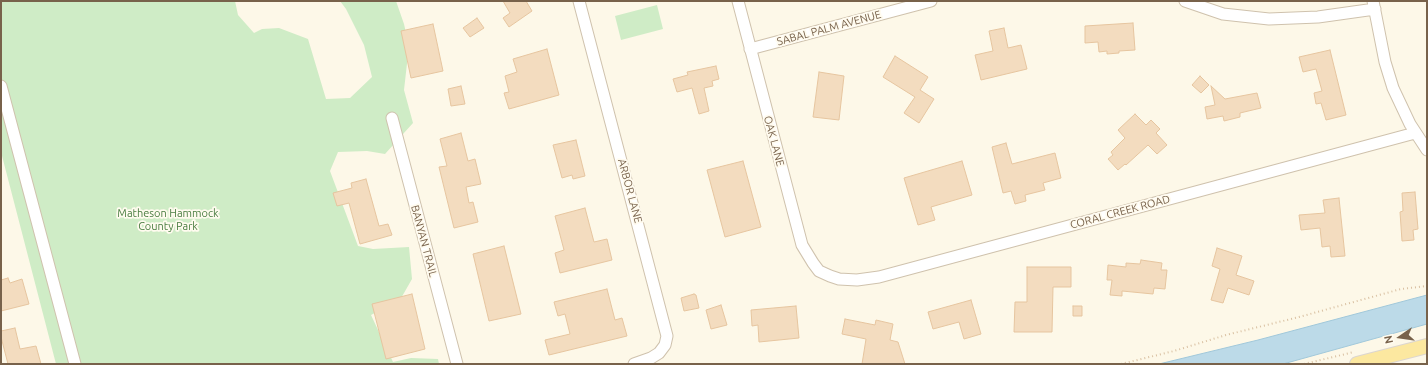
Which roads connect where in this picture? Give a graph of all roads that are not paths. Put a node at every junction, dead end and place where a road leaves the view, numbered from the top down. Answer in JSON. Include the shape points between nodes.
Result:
{"nodes":[{"id":1,"x":579,"y":1,"type":"edge"},
{"id":2,"x":738,"y":1,"type":"edge"},
{"id":3,"x":931,"y":1,"type":"edge"},
{"id":4,"x":1185,"y":1,"type":"edge"},
{"id":5,"x":1374,"y":5,"type":"edge"},
{"id":6,"x":750,"y":49,"type":"junction"},
{"id":7,"x":1,"y":86,"type":"edge"},
{"id":8,"x":392,"y":118,"type":"dead end"},
{"id":9,"x":1415,"y":133,"type":"junction"},
{"id":10,"x":1427,"y":150,"type":"edge"},
{"id":11,"x":825,"y":274,"type":"joint"},
{"id":12,"x":1427,"y":346,"type":"edge"},
{"id":13,"x":75,"y":364,"type":"edge"},
{"id":14,"x":457,"y":364,"type":"edge"},
{"id":15,"x":634,"y":364,"type":"edge"},
{"id":16,"x":1357,"y":364,"type":"edge"}],
"edges":[{"from":1,"to":15,"type":"street","name":"ARBOR LANE","via":[[668,336],[660,353]]},
{"from":2,"to":6,"type":"street","name":"OAK LANE"},
{"from":3,"to":6,"type":"street","name":"SABAL PALM AVENUE"},
{"from":4,"to":5,"type":"street","via":[[1223,14],[1273,19],[1318,17]]},
{"from":5,"to":9,"type":"street","via":[[1390,79]]},
{"from":6,"to":11,"type":"street","name":"OAK LANE","via":[[798,233],[813,263]]},
{"from":7,"to":13,"type":"street"},
{"from":8,"to":14,"type":"street","name":"BANYAN TRAIL"},
{"from":9,"to":10,"type":"street"},
{"from":9,"to":11,"type":"street","name":"CORAL CREEK ROAD","via":[[867,280],[847,280]]},
{"from":12,"to":16,"type":"main road"}]}
